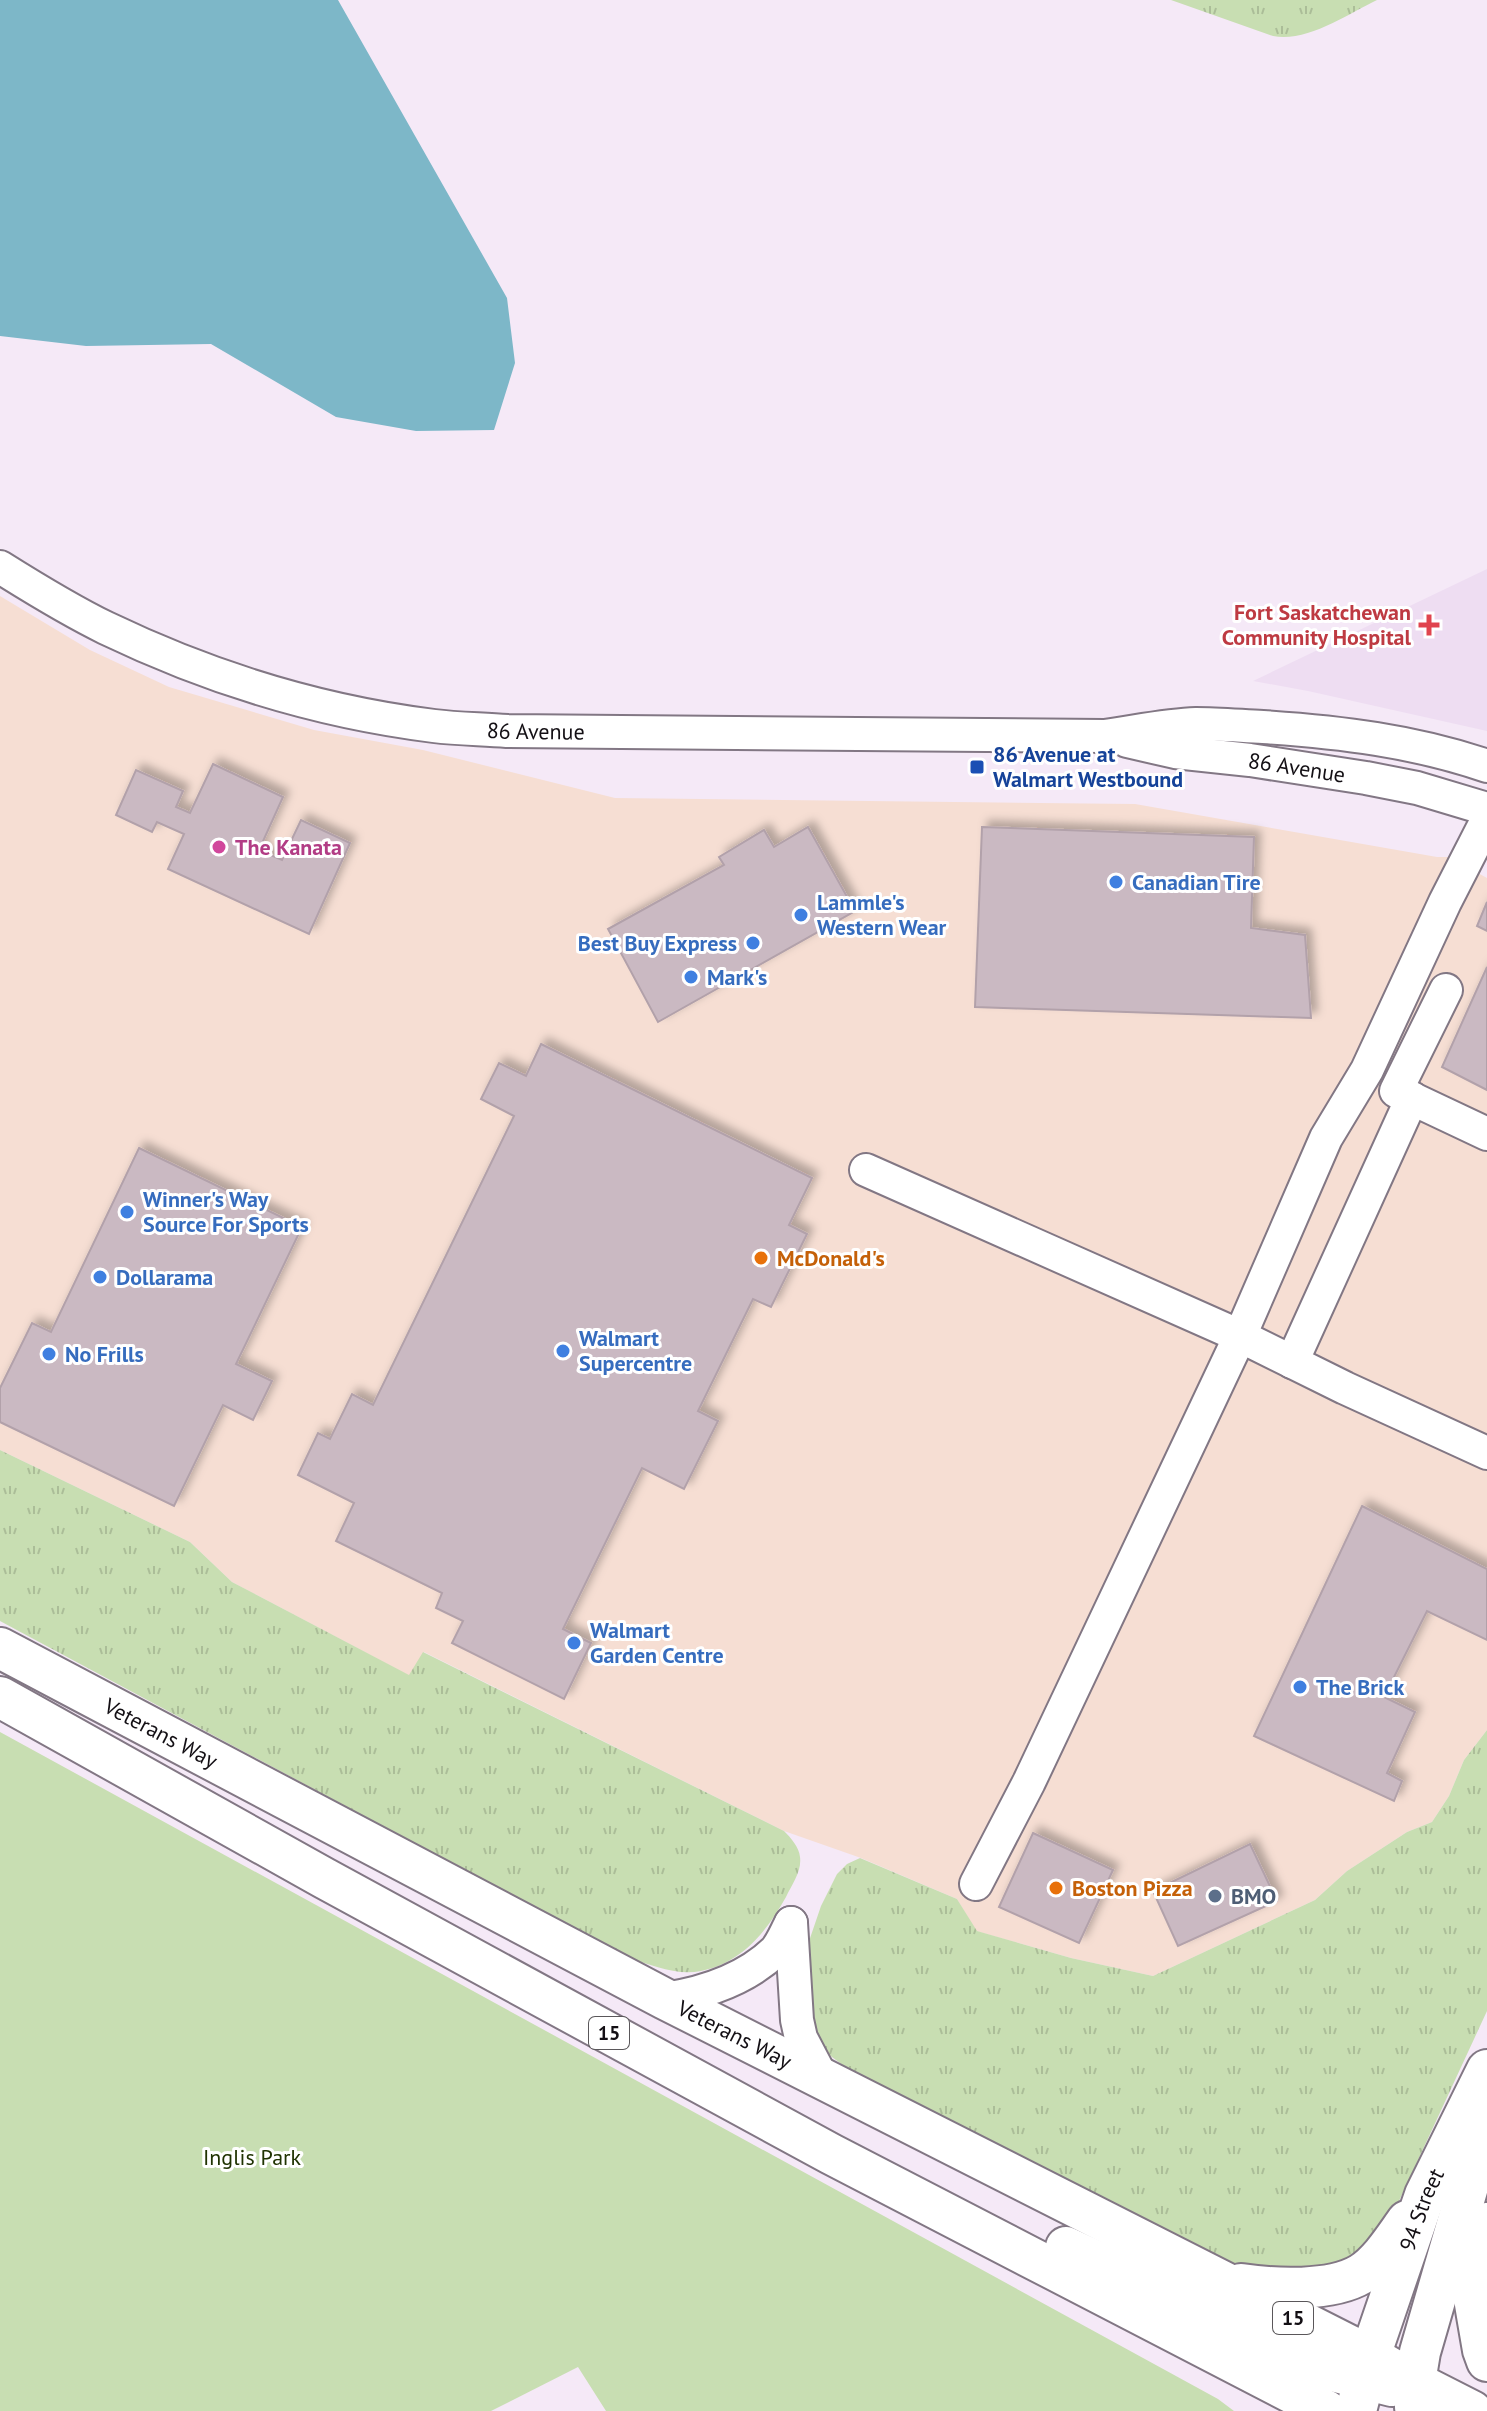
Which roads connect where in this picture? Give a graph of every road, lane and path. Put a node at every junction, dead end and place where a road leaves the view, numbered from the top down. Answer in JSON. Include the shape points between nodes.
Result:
{"nodes":[{"id":1,"x":0,"y":567,"type":"edge"},
{"id":2,"x":1104,"y":736,"type":"junction"},
{"id":3,"x":1487,"y":766,"type":"edge"},
{"id":4,"x":1487,"y":809,"type":"edge"},
{"id":5,"x":1487,"y":820,"type":"edge"},
{"id":6,"x":1446,"y":990,"type":"dead end"},
{"id":7,"x":1367,"y":1070,"type":"junction"},
{"id":8,"x":1404,"y":1094,"type":"junction"},
{"id":9,"x":1487,"y":1134,"type":"edge"},
{"id":10,"x":866,"y":1170,"type":"dead end"},
{"id":11,"x":1240,"y":1336,"type":"junction"},
{"id":12,"x":1292,"y":1362,"type":"junction"},
{"id":13,"x":1487,"y":1453,"type":"edge"},
{"id":14,"x":0,"y":1648,"type":"edge"},
{"id":15,"x":0,"y":1697,"type":"edge"},
{"id":16,"x":976,"y":1884,"type":"dead end"},
{"id":17,"x":665,"y":1999,"type":"junction"},
{"id":18,"x":1487,"y":2070,"type":"edge"},
{"id":19,"x":823,"y":2080,"type":"junction"},
{"id":20,"x":1487,"y":2121,"type":"edge"},
{"id":21,"x":831,"y":2154,"type":"junction"},
{"id":22,"x":1425,"y":2195,"type":"junction"},
{"id":23,"x":1487,"y":2223,"type":"edge"},
{"id":24,"x":1470,"y":2275,"type":"junction"},
{"id":25,"x":1217,"y":2280,"type":"junction"},
{"id":26,"x":1225,"y":2359,"type":"junction"},
{"id":27,"x":1487,"y":2361,"type":"edge"},
{"id":28,"x":1396,"y":2393,"type":"edge"},
{"id":29,"x":1263,"y":2411,"type":"edge"},
{"id":30,"x":1327,"y":2411,"type":"edge"},
{"id":31,"x":1472,"y":2411,"type":"edge"}],
"edges":[{"from":1,"to":2,"type":"street","name":"86 Avenue","via":[[107,628],[178,659],[247,684],[394,720],[507,731]]},
{"from":2,"to":3,"type":"street","name":"86 Avenue","via":[[1194,724],[1325,731]]},
{"from":2,"to":4,"type":"street","name":"86 Avenue","via":[[1175,752],[1366,778]]},
{"from":5,"to":7,"type":"street"},
{"from":6,"to":8,"type":"street"},
{"from":7,"to":8,"type":"street"},
{"from":7,"to":11,"type":"street","via":[[1326,1138]]},
{"from":8,"to":9,"type":"street"},
{"from":8,"to":12,"type":"street"},
{"from":10,"to":11,"type":"street"},
{"from":11,"to":12,"type":"street"},
{"from":11,"to":16,"type":"street"},
{"from":12,"to":13,"type":"street"},
{"from":14,"to":17,"type":"main road","name":"Veterans Way","number":"15"},
{"from":15,"to":21,"type":"main road","name":"Veterans Way","number":"15"},
{"from":17,"to":19,"type":"main road","name":"Veterans Way","number":"15"},
{"from":17,"to":19,"type":"street","via":[[712,1988],[751,1968],[776,1949],[791,1923],[797,2020]]},
{"from":18,"to":22,"type":"main road","name":"94 Street"},
{"from":19,"to":25,"type":"main road","name":"Veterans Way","number":"15"},
{"from":20,"to":28,"type":"main road","via":[[1420,2352]]},
{"from":21,"to":26,"type":"main road","name":"Veterans Way","number":"15"},
{"from":21,"to":28,"type":"main road","via":[[877,2159],[1329,2370]]},
{"from":22,"to":25,"type":"main road","via":[[1386,2250],[1360,2274],[1329,2285],[1273,2289]]},
{"from":22,"to":28,"type":"main road","name":"94 Street"},
{"from":23,"to":24,"type":"main road"},
{"from":24,"to":27,"type":"main road"},
{"from":24,"to":28,"type":"main road"},
{"from":25,"to":28,"type":"main road","name":"Veterans Way","number":"15"},
{"from":26,"to":29,"type":"main road"},
{"from":26,"to":30,"type":"main road","name":"Veterans Way","number":"15"},
{"from":28,"to":31,"type":"main road","name":"Veterans Way"}]}
